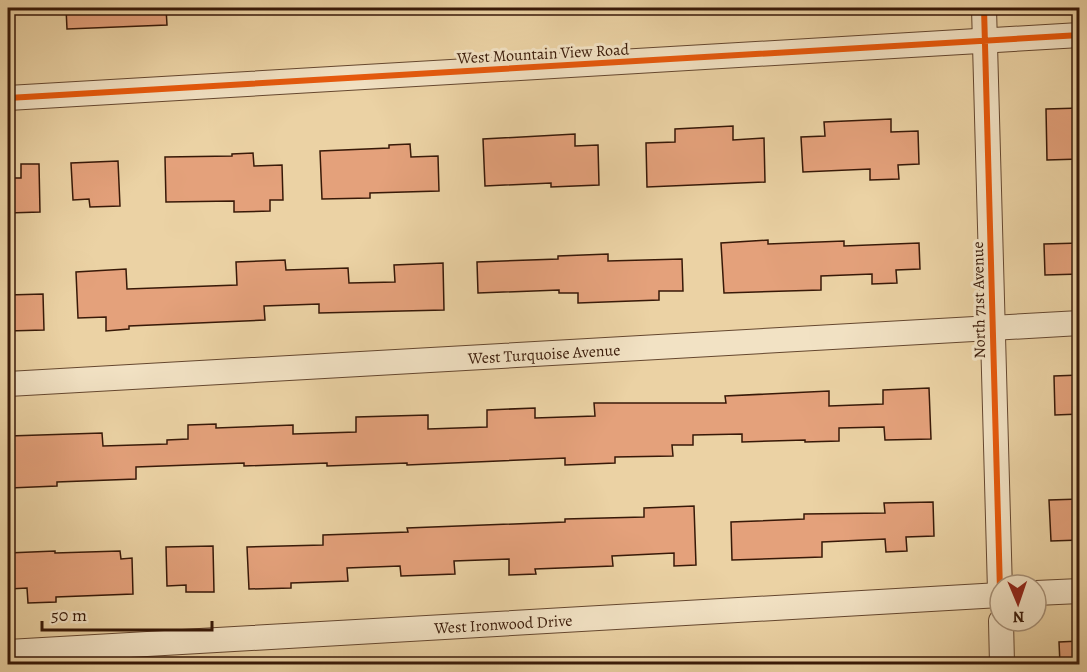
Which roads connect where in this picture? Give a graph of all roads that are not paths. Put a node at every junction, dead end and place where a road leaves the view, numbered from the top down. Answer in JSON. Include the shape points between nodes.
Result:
{"nodes":[{"id":1,"x":984,"y":8,"type":"edge"},
{"id":2,"x":1080,"y":35,"type":"edge"},
{"id":3,"x":985,"y":40,"type":"junction"},
{"id":4,"x":8,"y":98,"type":"edge"},
{"id":5,"x":1080,"y":323,"type":"edge"},
{"id":6,"x":992,"y":328,"type":"junction"},
{"id":7,"x":8,"y":384,"type":"edge"},
{"id":8,"x":999,"y":573,"type":"edge"},
{"id":9,"x":1080,"y":591,"type":"edge"},
{"id":10,"x":1048,"y":592,"type":"edge"},
{"id":11,"x":988,"y":594,"type":"edge"},
{"id":12,"x":1001,"y":633,"type":"edge"},
{"id":13,"x":8,"y":652,"type":"edge"},
{"id":14,"x":1002,"y":664,"type":"edge"}],
"edges":[{"from":1,"to":3,"type":"street","name":"North 71st Avenue"},
{"from":2,"to":3,"type":"street","name":"West Mountain View Road"},
{"from":3,"to":4,"type":"street","name":"West Mountain View Road"},
{"from":3,"to":6,"type":"street","name":"North 71st Avenue"},
{"from":5,"to":6,"type":"street","name":"West Turquoise Avenue"},
{"from":6,"to":7,"type":"street","name":"West Turquoise Avenue"},
{"from":6,"to":8,"type":"street","name":"North 71st Avenue"},
{"from":9,"to":10,"type":"street"},
{"from":11,"to":13,"type":"street","name":"West Ironwood Drive"},
{"from":12,"to":14,"type":"street"}]}
